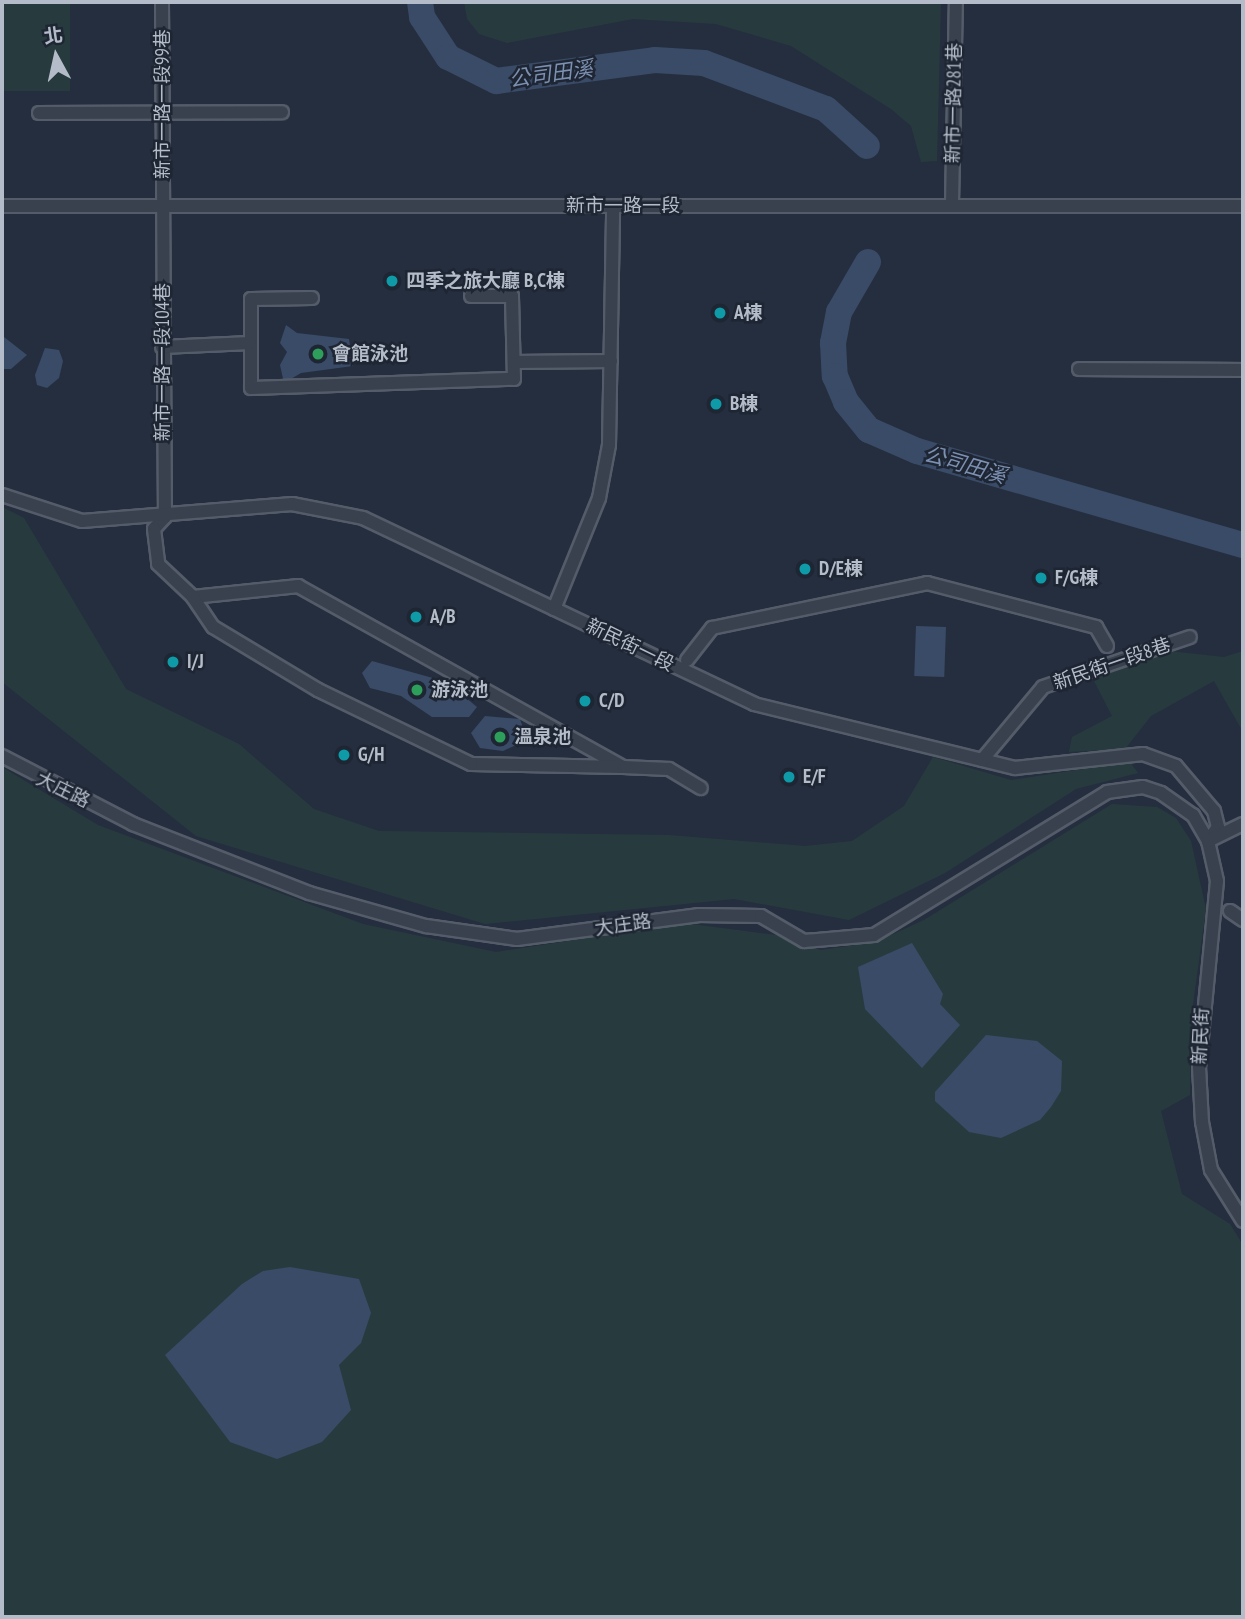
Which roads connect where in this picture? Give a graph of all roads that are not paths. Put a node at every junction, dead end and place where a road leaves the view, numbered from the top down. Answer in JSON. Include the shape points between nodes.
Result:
{"nodes":[{"id":1,"x":162,"y":2,"type":"edge"},
{"id":2,"x":956,"y":2,"type":"edge"},
{"id":3,"x":164,"y":111,"type":"junction"},
{"id":4,"x":282,"y":112,"type":"dead end"},
{"id":5,"x":39,"y":113,"type":"dead end"},
{"id":6,"x":953,"y":204,"type":"junction"},
{"id":7,"x":2,"y":206,"type":"edge"},
{"id":8,"x":162,"y":206,"type":"junction"},
{"id":9,"x":613,"y":206,"type":"junction"},
{"id":10,"x":1243,"y":206,"type":"edge"},
{"id":11,"x":471,"y":296,"type":"dead end"},
{"id":12,"x":312,"y":298,"type":"dead end"},
{"id":13,"x":250,"y":343,"type":"junction"},
{"id":14,"x":162,"y":347,"type":"junction"},
{"id":15,"x":611,"y":361,"type":"junction"},
{"id":16,"x":514,"y":362,"type":"junction"},
{"id":17,"x":1079,"y":369,"type":"dead end"},
{"id":18,"x":1243,"y":370,"type":"edge"},
{"id":19,"x":2,"y":495,"type":"edge"},
{"id":20,"x":165,"y":517,"type":"junction"},
{"id":21,"x":192,"y":597,"type":"junction"},
{"id":22,"x":554,"y":609,"type":"junction"},
{"id":23,"x":1190,"y":637,"type":"dead end"},
{"id":24,"x":1107,"y":646,"type":"dead end"},
{"id":25,"x":687,"y":660,"type":"dead end"},
{"id":26,"x":2,"y":756,"type":"edge"},
{"id":27,"x":982,"y":760,"type":"junction"},
{"id":28,"x":623,"y":767,"type":"junction"},
{"id":29,"x":701,"y":788,"type":"dead end"},
{"id":30,"x":1243,"y":824,"type":"edge"},
{"id":31,"x":1208,"y":841,"type":"junction"},
{"id":32,"x":1230,"y":911,"type":"dead end"},
{"id":33,"x":1243,"y":920,"type":"edge"},
{"id":34,"x":1243,"y":1221,"type":"edge"}],
"edges":[{"from":1,"to":3,"type":"street","name":"新市一路一段99巷"},
{"from":2,"to":6,"type":"street","name":"新市一路281巷"},
{"from":3,"to":4,"type":"street"},
{"from":3,"to":5,"type":"street"},
{"from":3,"to":8,"type":"street","name":"新市一路一段99巷"},
{"from":6,"to":9,"type":"street","name":"新市一路一段"},
{"from":6,"to":10,"type":"street","name":"新市一路一段"},
{"from":7,"to":8,"type":"street","name":"新市一路一段"},
{"from":8,"to":9,"type":"street","name":"新市一路一段"},
{"from":8,"to":14,"type":"street","name":"新市一路一段104巷"},
{"from":9,"to":15,"type":"street"},
{"from":11,"to":16,"type":"street","via":[[512,296]]},
{"from":12,"to":13,"type":"street","via":[[251,299]]},
{"from":13,"to":14,"type":"street"},
{"from":13,"to":16,"type":"street","via":[[251,388],[514,379]]},
{"from":14,"to":20,"type":"street","name":"新市一路一段104巷"},
{"from":15,"to":16,"type":"street"},
{"from":15,"to":22,"type":"street","via":[[609,445],[599,498]]},
{"from":17,"to":18,"type":"street"},
{"from":19,"to":20,"type":"street","name":"新民街一段","via":[[82,521]]},
{"from":20,"to":21,"type":"street","name":"新市一路一段104巷","via":[[154,528],[158,564]]},
{"from":20,"to":22,"type":"street","name":"新民街一段","via":[[292,504],[363,518]]},
{"from":21,"to":28,"type":"street","via":[[298,586]]},
{"from":21,"to":28,"type":"street","via":[[213,627],[318,690],[471,764]]},
{"from":22,"to":27,"type":"street","name":"新民街一段","via":[[754,705]]},
{"from":23,"to":27,"type":"street","name":"新民街一段8巷","via":[[1043,687]]},
{"from":24,"to":25,"type":"street","via":[[1096,627],[927,583],[712,628]]},
{"from":26,"to":31,"type":"street","name":"大庄路","via":[[133,824],[309,893],[426,926],[517,939],[699,915],[761,916],[804,941],[874,935],[1107,792],[1143,787],[1175,800],[1193,815]]},
{"from":27,"to":31,"type":"street","name":"新民街一段","via":[[1015,768],[1154,758],[1176,766],[1214,811],[1218,827]]},
{"from":28,"to":29,"type":"street","via":[[670,769]]},
{"from":30,"to":31,"type":"street"},
{"from":31,"to":34,"type":"street","name":"新民街","via":[[1217,881],[1202,1021],[1202,1122],[1211,1170]]},
{"from":32,"to":33,"type":"street"}]}
